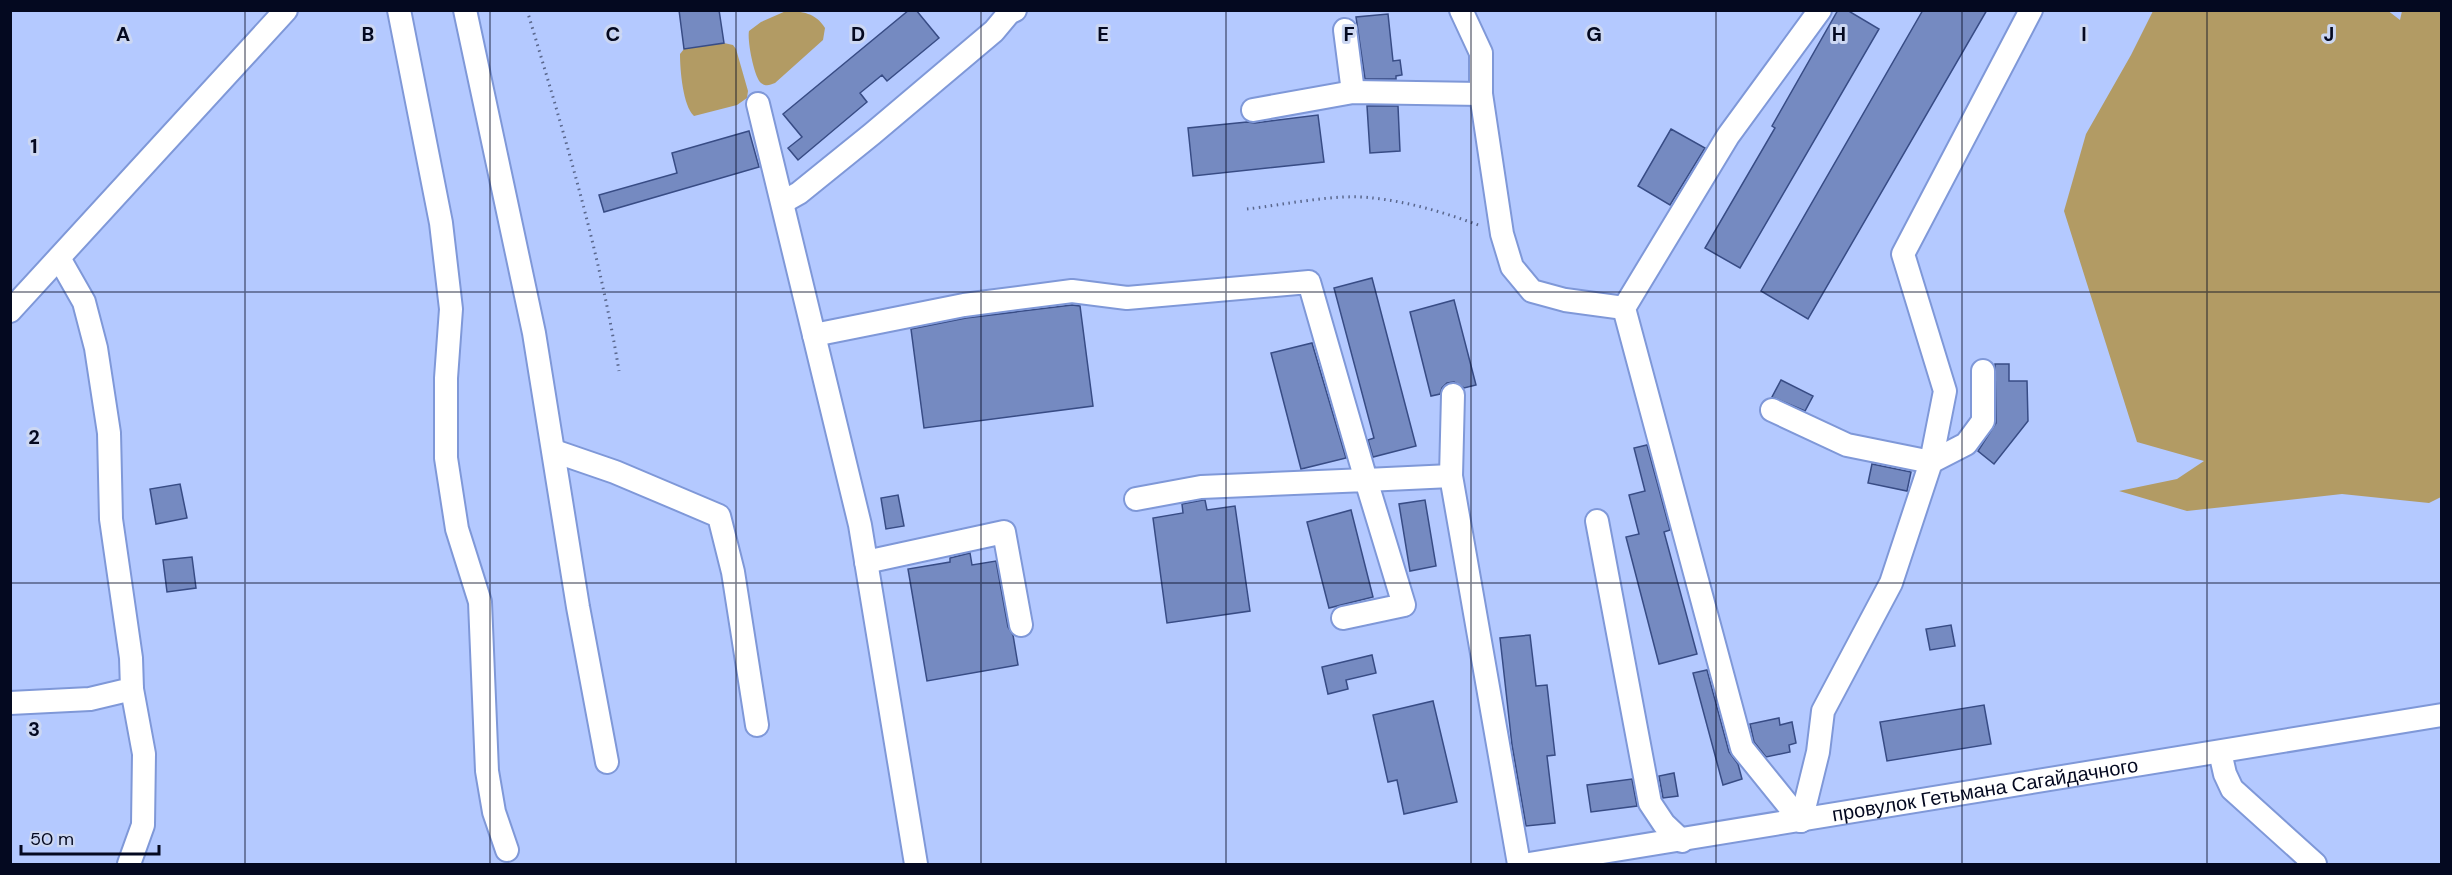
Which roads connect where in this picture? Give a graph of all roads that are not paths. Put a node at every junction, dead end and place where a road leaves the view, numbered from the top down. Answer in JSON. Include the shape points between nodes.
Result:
{"nodes":[{"id":1,"x":286,"y":10,"type":"edge"},
{"id":2,"x":399,"y":10,"type":"edge"},
{"id":3,"x":465,"y":10,"type":"edge"},
{"id":4,"x":1015,"y":10,"type":"edge"},
{"id":5,"x":1461,"y":10,"type":"edge"},
{"id":6,"x":1820,"y":10,"type":"edge"},
{"id":7,"x":2031,"y":10,"type":"edge"},
{"id":8,"x":1345,"y":30,"type":"dead end"},
{"id":9,"x":1353,"y":92,"type":"junction"},
{"id":10,"x":1480,"y":94,"type":"junction"},
{"id":11,"x":758,"y":104,"type":"dead end"},
{"id":12,"x":1253,"y":110,"type":"dead end"},
{"id":13,"x":783,"y":202,"type":"junction"},
{"id":14,"x":59,"y":258,"type":"junction"},
{"id":15,"x":1624,"y":308,"type":"junction"},
{"id":16,"x":10,"y":311,"type":"edge"},
{"id":17,"x":814,"y":335,"type":"junction"},
{"id":18,"x":1983,"y":371,"type":"dead end"},
{"id":19,"x":1453,"y":395,"type":"dead end"},
{"id":20,"x":1772,"y":410,"type":"dead end"},
{"id":21,"x":554,"y":450,"type":"junction"},
{"id":22,"x":1931,"y":462,"type":"junction"},
{"id":23,"x":1452,"y":476,"type":"junction"},
{"id":24,"x":1366,"y":480,"type":"junction"},
{"id":25,"x":1136,"y":500,"type":"dead end"},
{"id":26,"x":1597,"y":522,"type":"dead end"},
{"id":27,"x":866,"y":562,"type":"junction"},
{"id":28,"x":1343,"y":618,"type":"dead end"},
{"id":29,"x":1021,"y":625,"type":"dead end"},
{"id":30,"x":132,"y":689,"type":"junction"},
{"id":31,"x":10,"y":704,"type":"edge"},
{"id":32,"x":2442,"y":715,"type":"edge"},
{"id":33,"x":757,"y":725,"type":"dead end"},
{"id":34,"x":2220,"y":752,"type":"junction"},
{"id":35,"x":607,"y":762,"type":"dead end"},
{"id":36,"x":1801,"y":821,"type":"junction"},
{"id":37,"x":1682,"y":841,"type":"junction"},
{"id":38,"x":507,"y":850,"type":"dead end"},
{"id":39,"x":129,"y":864,"type":"edge"},
{"id":40,"x":916,"y":864,"type":"edge"},
{"id":41,"x":1519,"y":864,"type":"edge"},
{"id":42,"x":1529,"y":864,"type":"edge"},
{"id":43,"x":2315,"y":864,"type":"edge"}],
"edges":[{"from":1,"to":14,"type":"street"},
{"from":2,"to":38,"type":"street","via":[[441,223],[451,309],[446,458],[457,529],[480,602],[487,771],[494,812]]},
{"from":3,"to":21,"type":"street","via":[[534,333]]},
{"from":4,"to":13,"type":"street","via":[[872,134]]},
{"from":5,"to":10,"type":"street","via":[[1481,53]]},
{"from":6,"to":15,"type":"street","via":[[1728,136]]},
{"from":7,"to":22,"type":"street","via":[[1903,254],[1945,391]]},
{"from":8,"to":9,"type":"street"},
{"from":9,"to":10,"type":"street"},
{"from":9,"to":12,"type":"street"},
{"from":10,"to":15,"type":"street","via":[[1502,234],[1512,267],[1532,291]]},
{"from":11,"to":13,"type":"street"},
{"from":13,"to":17,"type":"street"},
{"from":14,"to":16,"type":"street"},
{"from":14,"to":30,"type":"street","via":[[84,302],[96,348],[109,433],[111,519]]},
{"from":15,"to":36,"type":"street","via":[[1742,748]]},
{"from":17,"to":24,"type":"street","via":[[964,304],[1072,291],[1127,298],[1309,282]]},
{"from":17,"to":27,"type":"street"},
{"from":18,"to":22,"type":"street","via":[[1983,420],[1966,444]]},
{"from":19,"to":23,"type":"street"},
{"from":20,"to":22,"type":"street","via":[[1847,445]]},
{"from":21,"to":33,"type":"street","via":[[719,516],[733,572]]},
{"from":21,"to":35,"type":"street"},
{"from":22,"to":36,"type":"street","via":[[1891,583],[1823,711],[1818,752]]},
{"from":23,"to":24,"type":"street"},
{"from":23,"to":41,"type":"street"},
{"from":24,"to":25,"type":"street","via":[[1201,487]]},
{"from":24,"to":28,"type":"street","via":[[1404,605]]},
{"from":26,"to":37,"type":"street","via":[[1650,803]]},
{"from":27,"to":29,"type":"street","via":[[1004,532]]},
{"from":27,"to":40,"type":"street"},
{"from":30,"to":31,"type":"street","via":[[90,699]]},
{"from":30,"to":39,"type":"street","via":[[144,754],[143,825]]},
{"from":32,"to":34,"type":"street","name":"провулок Гетьмана Сагайдачного"},
{"from":34,"to":36,"type":"street","name":"провулок Гетьмана Сагайдачного"},
{"from":34,"to":43,"type":"street","via":[[2232,789]]},
{"from":36,"to":37,"type":"street","name":"провулок Гетьмана Сагайдачного"},
{"from":37,"to":42,"type":"street","name":"провулок Гетьмана Сагайдачного"}]}
